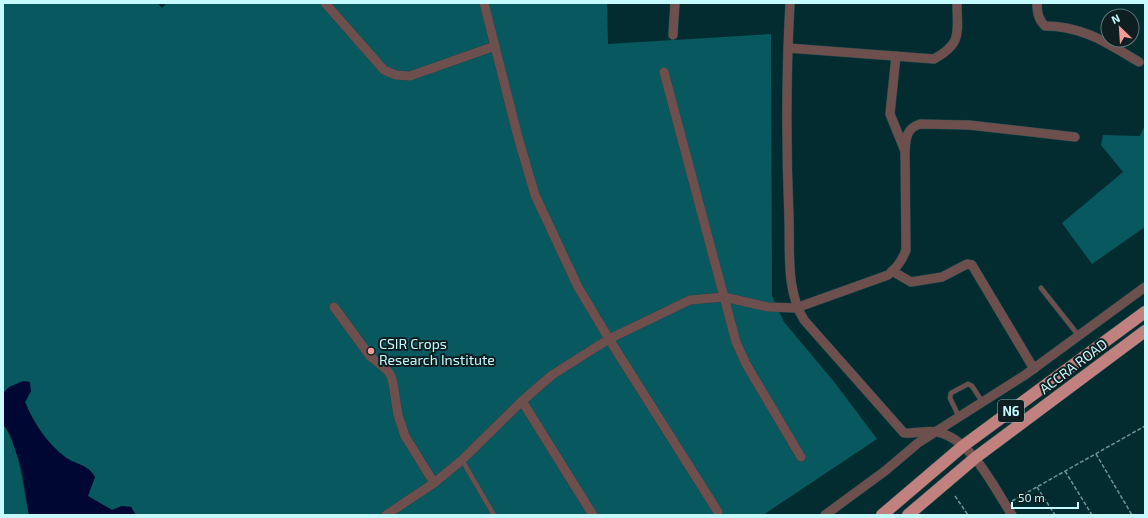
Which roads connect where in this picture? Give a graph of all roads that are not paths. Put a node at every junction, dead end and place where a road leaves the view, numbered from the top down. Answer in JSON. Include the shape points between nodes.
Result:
{"nodes":[{"id":1,"x":326,"y":3,"type":"edge"},
{"id":2,"x":484,"y":3,"type":"edge"},
{"id":3,"x":675,"y":3,"type":"edge"},
{"id":4,"x":790,"y":3,"type":"edge"},
{"id":5,"x":957,"y":3,"type":"edge"},
{"id":6,"x":1036,"y":3,"type":"edge"},
{"id":7,"x":673,"y":35,"type":"dead end"},
{"id":8,"x":495,"y":46,"type":"junction"},
{"id":9,"x":788,"y":48,"type":"junction"},
{"id":10,"x":896,"y":56,"type":"junction"},
{"id":11,"x":1139,"y":62,"type":"dead end"},
{"id":12,"x":664,"y":72,"type":"dead end"},
{"id":13,"x":1074,"y":137,"type":"dead end"},
{"id":14,"x":905,"y":151,"type":"junction"},
{"id":15,"x":892,"y":271,"type":"junction"},
{"id":16,"x":1145,"y":287,"type":"edge"},
{"id":17,"x":1041,"y":288,"type":"dead end"},
{"id":18,"x":724,"y":296,"type":"junction"},
{"id":19,"x":334,"y":307,"type":"dead end"},
{"id":20,"x":796,"y":308,"type":"junction"},
{"id":21,"x":1145,"y":312,"type":"edge"},
{"id":22,"x":1145,"y":331,"type":"edge"},
{"id":23,"x":1079,"y":336,"type":"junction"},
{"id":24,"x":609,"y":339,"type":"junction"},
{"id":25,"x":1034,"y":369,"type":"junction"},
{"id":26,"x":522,"y":401,"type":"junction"},
{"id":27,"x":983,"y":403,"type":"junction"},
{"id":28,"x":959,"y":418,"type":"junction"},
{"id":29,"x":937,"y":432,"type":"junction"},
{"id":30,"x":963,"y":446,"type":"junction"},
{"id":31,"x":801,"y":457,"type":"dead end"},
{"id":32,"x":975,"y":458,"type":"junction"},
{"id":33,"x":462,"y":460,"type":"junction"},
{"id":34,"x":434,"y":483,"type":"junction"},
{"id":35,"x":718,"y":512,"type":"dead end"},
{"id":36,"x":386,"y":515,"type":"edge"},
{"id":37,"x":494,"y":515,"type":"edge"},
{"id":38,"x":593,"y":515,"type":"edge"},
{"id":39,"x":825,"y":515,"type":"edge"},
{"id":40,"x":882,"y":515,"type":"edge"},
{"id":41,"x":908,"y":515,"type":"edge"},
{"id":42,"x":1012,"y":515,"type":"edge"}],
"edges":[{"from":1,"to":8,"type":"street","via":[[384,70],[396,75],[410,76]]},
{"from":2,"to":8,"type":"street"},
{"from":3,"to":7,"type":"street"},
{"from":4,"to":9,"type":"street"},
{"from":5,"to":10,"type":"street","via":[[958,38],[946,52],[934,59]]},
{"from":6,"to":11,"type":"street","via":[[1037,13],[1044,26],[1063,26],[1096,36]]},
{"from":8,"to":24,"type":"street","via":[[535,195],[578,287]]},
{"from":9,"to":10,"type":"street"},
{"from":9,"to":20,"type":"street","via":[[788,192],[792,288]]},
{"from":10,"to":14,"type":"street","via":[[890,114]]},
{"from":12,"to":18,"type":"street"},
{"from":13,"to":14,"type":"street","via":[[969,125],[920,124],[912,126],[907,134]]},
{"from":14,"to":15,"type":"street","via":[[906,250],[901,263]]},
{"from":15,"to":20,"type":"street","via":[[888,275]]},
{"from":15,"to":25,"type":"street","via":[[911,282],[942,276],[967,264],[972,265]]},
{"from":16,"to":23,"type":"street"},
{"from":17,"to":23,"type":"lane"},
{"from":18,"to":20,"type":"street","via":[[768,307]]},
{"from":18,"to":24,"type":"street","via":[[690,300]]},
{"from":18,"to":31,"type":"street","via":[[736,342],[746,364]]},
{"from":19,"to":34,"type":"street","via":[[370,356],[391,376],[398,415],[405,436]]},
{"from":20,"to":29,"type":"street","via":[[904,433]]},
{"from":21,"to":30,"type":"highway","number":"N6"},
{"from":22,"to":32,"type":"highway","name":"ACCRA ROAD","number":"N6"},
{"from":23,"to":25,"type":"street"},
{"from":24,"to":26,"type":"street","via":[[552,375]]},
{"from":24,"to":35,"type":"street"},
{"from":25,"to":27,"type":"street"},
{"from":26,"to":33,"type":"street"},
{"from":26,"to":38,"type":"street"},
{"from":27,"to":28,"type":"street"},
{"from":27,"to":28,"type":"lane","via":[[968,384],[951,393],[950,398]]},
{"from":28,"to":29,"type":"street"},
{"from":29,"to":30,"type":"street","via":[[953,437]]},
{"from":29,"to":39,"type":"street","via":[[918,443]]},
{"from":30,"to":32,"type":"street"},
{"from":30,"to":40,"type":"highway","number":"N6"},
{"from":32,"to":41,"type":"highway","name":"ACCRA ROAD","number":"N6"},
{"from":32,"to":42,"type":"street"},
{"from":33,"to":34,"type":"street"},
{"from":33,"to":37,"type":"lane"},
{"from":34,"to":36,"type":"street"}]}
